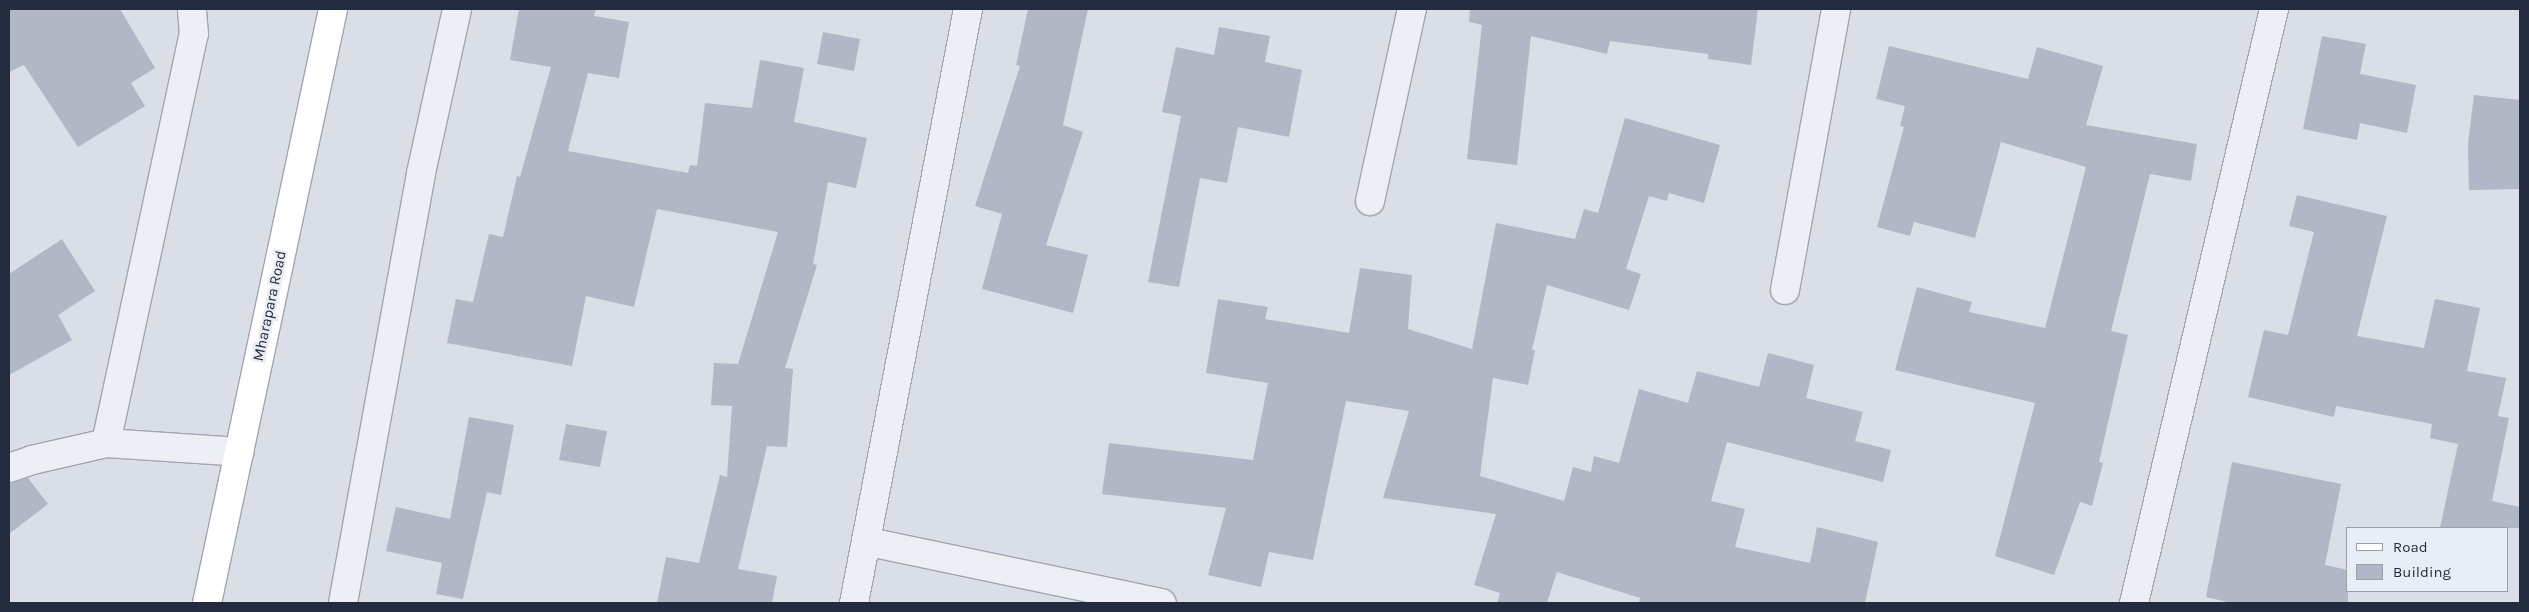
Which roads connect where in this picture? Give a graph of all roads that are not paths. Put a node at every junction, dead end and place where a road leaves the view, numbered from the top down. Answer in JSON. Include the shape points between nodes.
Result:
{"nodes":[{"id":1,"x":192,"y":9,"type":"edge"},
{"id":2,"x":333,"y":9,"type":"edge"},
{"id":3,"x":457,"y":9,"type":"edge"},
{"id":4,"x":968,"y":9,"type":"edge"},
{"id":5,"x":1412,"y":9,"type":"edge"},
{"id":6,"x":1836,"y":9,"type":"edge"},
{"id":7,"x":2274,"y":9,"type":"edge"},
{"id":8,"x":1370,"y":201,"type":"dead end"},
{"id":9,"x":1785,"y":290,"type":"dead end"},
{"id":10,"x":106,"y":443,"type":"junction"},
{"id":11,"x":240,"y":452,"type":"junction"},
{"id":12,"x":9,"y":468,"type":"edge"},
{"id":13,"x":869,"y":542,"type":"junction"},
{"id":14,"x":207,"y":603,"type":"edge"},
{"id":15,"x":343,"y":603,"type":"edge"},
{"id":16,"x":854,"y":603,"type":"edge"},
{"id":17,"x":1162,"y":603,"type":"edge"},
{"id":18,"x":2134,"y":603,"type":"edge"}],
"edges":[{"from":1,"to":10,"type":"street","via":[[194,34]]},
{"from":2,"to":11,"type":"main road","name":"Mharapara Road"},
{"from":3,"to":15,"type":"street","via":[[421,173]]},
{"from":4,"to":13,"type":"street"},
{"from":5,"to":8,"type":"street"},
{"from":6,"to":9,"type":"street"},
{"from":7,"to":18,"type":"street"},
{"from":10,"to":11,"type":"street"},
{"from":10,"to":12,"type":"street"},
{"from":11,"to":14,"type":"main road","name":"Mharapara Road"},
{"from":13,"to":16,"type":"street"},
{"from":13,"to":17,"type":"street"}]}
